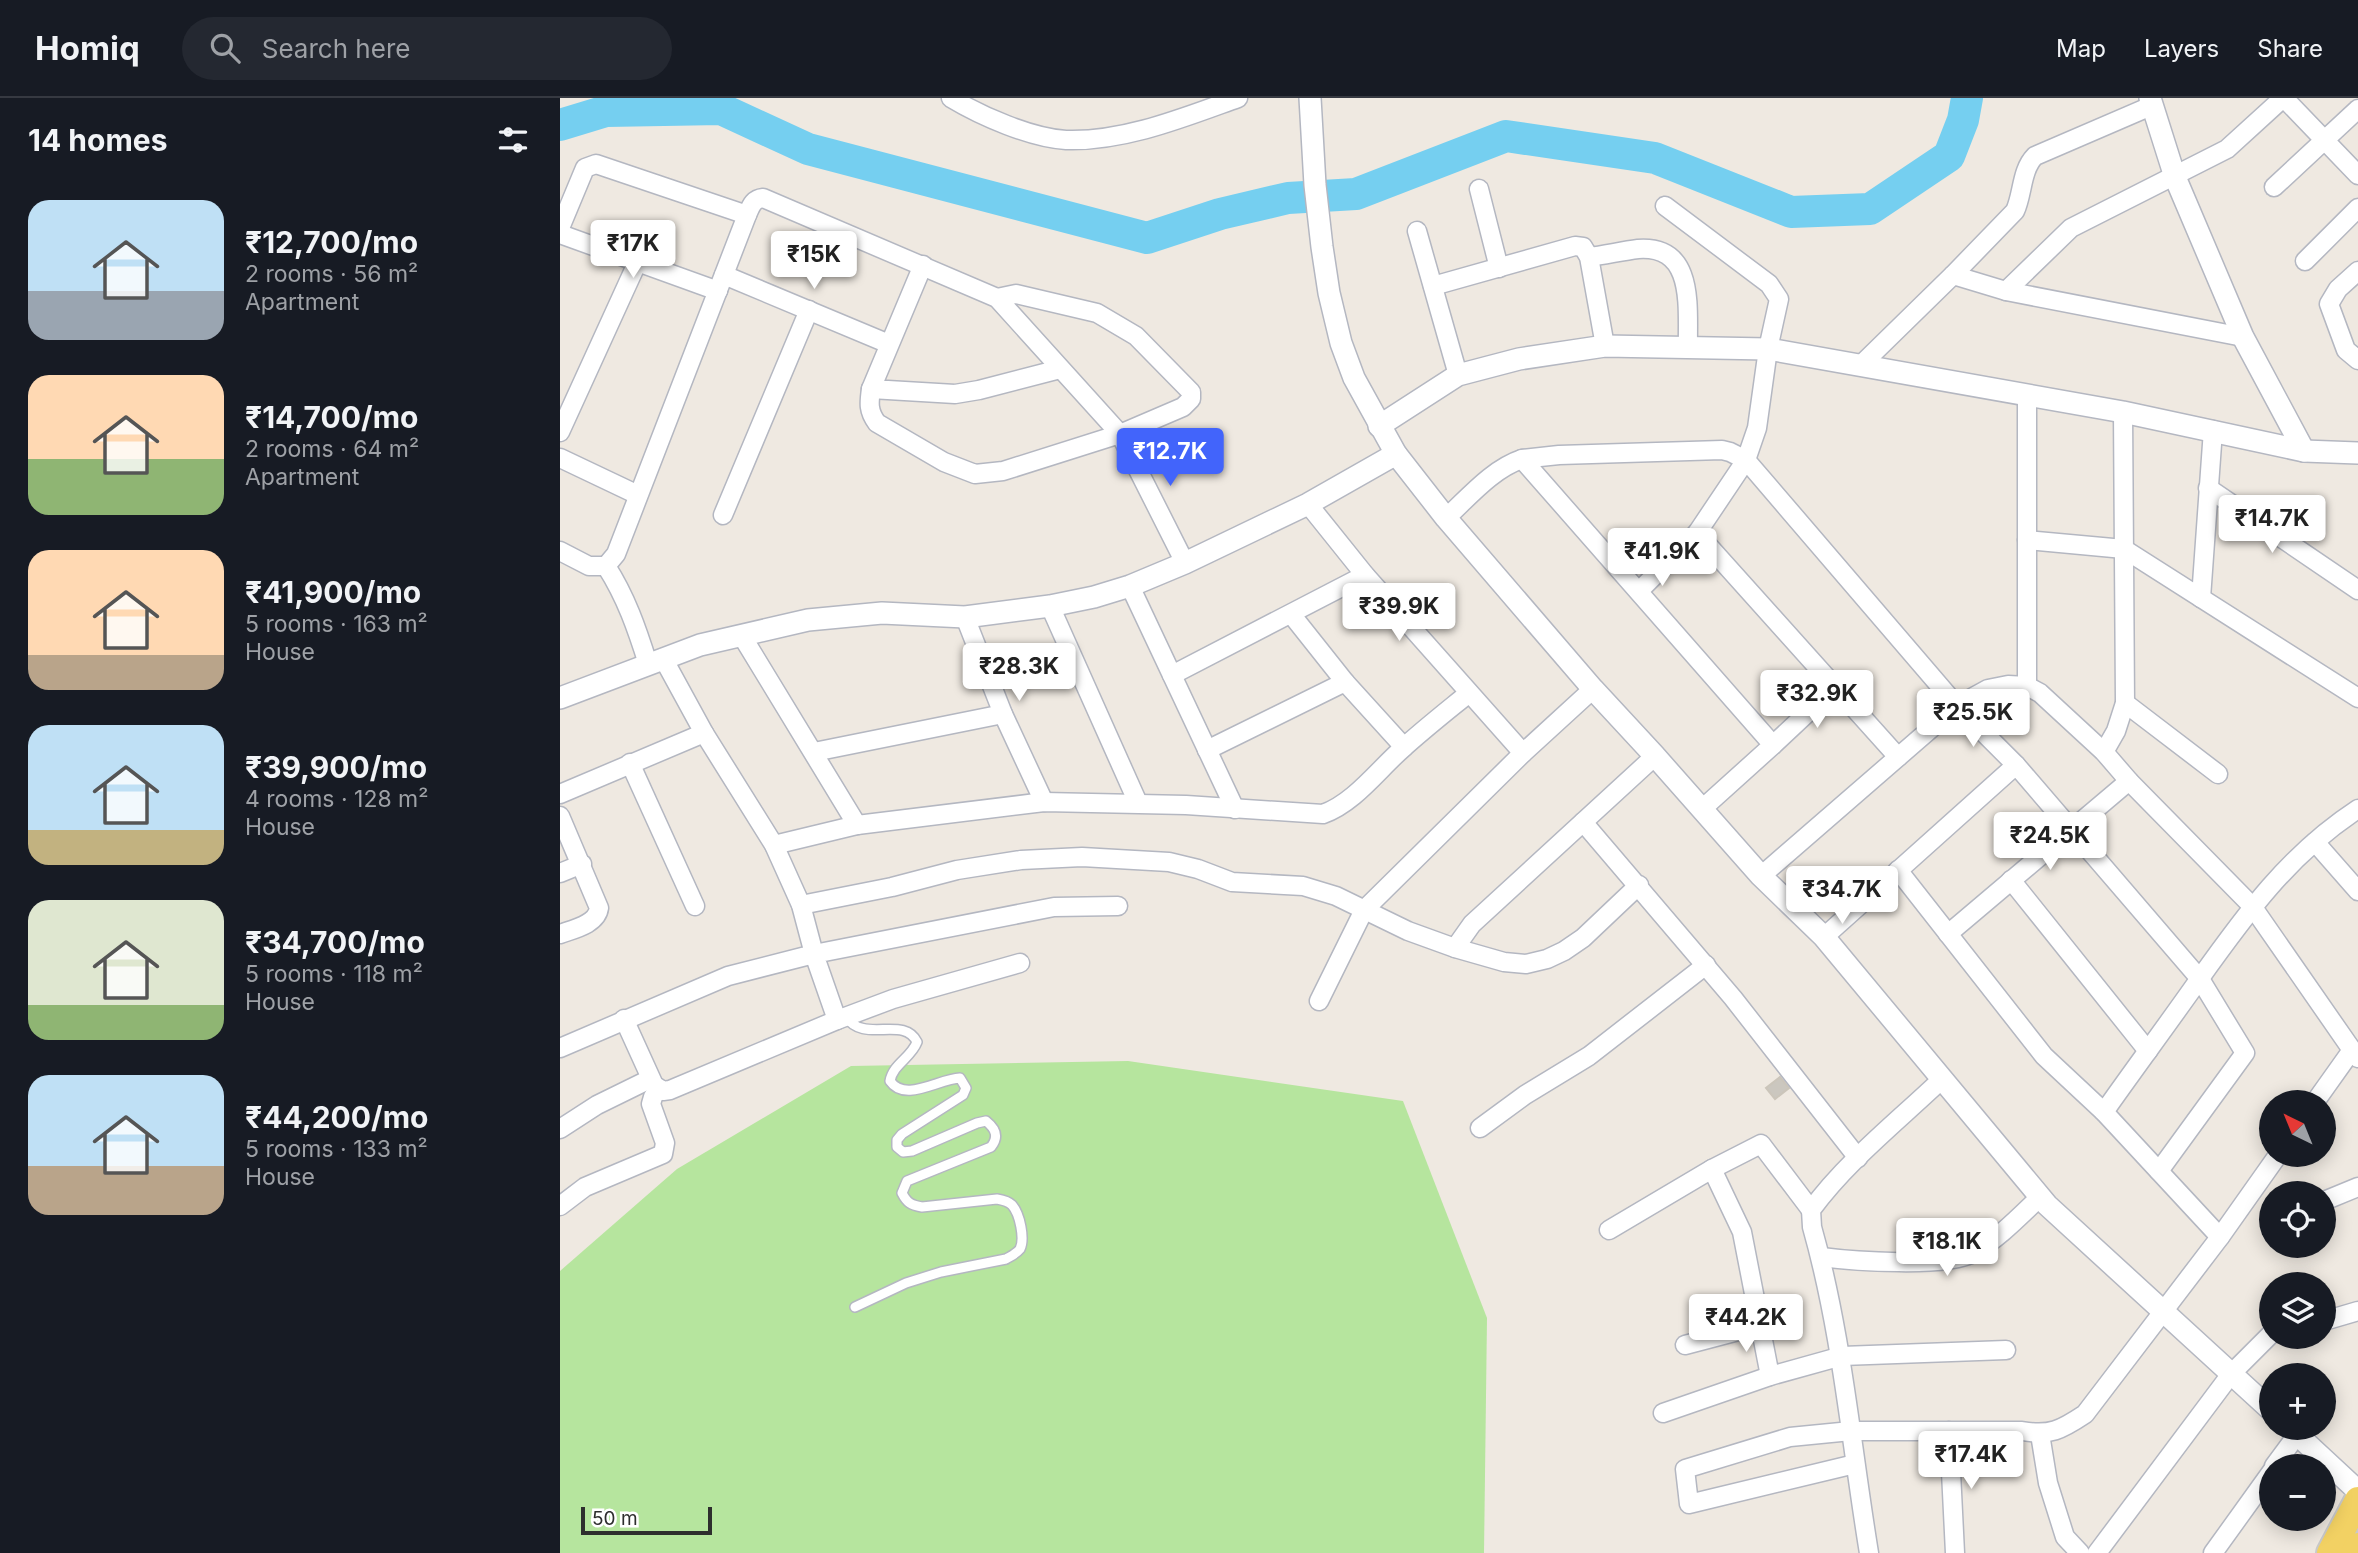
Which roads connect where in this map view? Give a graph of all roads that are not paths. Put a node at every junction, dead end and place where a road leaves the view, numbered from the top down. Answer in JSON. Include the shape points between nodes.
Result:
{"nodes":[{"id":1,"x":951,"y":98,"type":"edge"},
{"id":2,"x":1238,"y":98,"type":"edge"},
{"id":3,"x":1310,"y":98,"type":"edge"},
{"id":4,"x":2283,"y":98,"type":"edge"},
{"id":5,"x":2150,"y":102,"type":"edge"},
{"id":6,"x":971,"y":103,"type":"edge"},
{"id":7,"x":1213,"y":103,"type":"edge"},
{"id":8,"x":2358,"y":108,"type":"edge"},
{"id":9,"x":2324,"y":140,"type":"junction"},
{"id":10,"x":2358,"y":175,"type":"edge"},
{"id":11,"x":2175,"y":177,"type":"junction"},
{"id":12,"x":2274,"y":187,"type":"dead end"},
{"id":13,"x":1479,"y":189,"type":"dead end"},
{"id":14,"x":1665,"y":206,"type":"dead end"},
{"id":15,"x":2358,"y":208,"type":"edge"},
{"id":16,"x":747,"y":215,"type":"junction"},
{"id":17,"x":560,"y":228,"type":"edge"},
{"id":18,"x":1417,"y":231,"type":"dead end"},
{"id":19,"x":560,"y":234,"type":"edge"},
{"id":20,"x":1589,"y":257,"type":"junction"},
{"id":21,"x":638,"y":261,"type":"junction"},
{"id":22,"x":2305,"y":261,"type":"dead end"},
{"id":23,"x":923,"y":265,"type":"junction"},
{"id":24,"x":1499,"y":268,"type":"junction"},
{"id":25,"x":2358,"y":271,"type":"edge"},
{"id":26,"x":1953,"y":275,"type":"junction"},
{"id":27,"x":721,"y":283,"type":"junction"},
{"id":28,"x":1433,"y":286,"type":"junction"},
{"id":29,"x":2006,"y":291,"type":"junction"},
{"id":30,"x":997,"y":298,"type":"junction"},
{"id":31,"x":808,"y":310,"type":"junction"},
{"id":32,"x":2243,"y":337,"type":"junction"},
{"id":33,"x":889,"y":344,"type":"junction"},
{"id":34,"x":1605,"y":346,"type":"junction"},
{"id":35,"x":1688,"y":347,"type":"junction"},
{"id":36,"x":1768,"y":349,"type":"junction"},
{"id":37,"x":2358,"y":360,"type":"edge"},
{"id":38,"x":1861,"y":364,"type":"junction"},
{"id":39,"x":1059,"y":369,"type":"junction"},
{"id":40,"x":1458,"y":375,"type":"junction"},
{"id":41,"x":871,"y":389,"type":"junction"},
{"id":42,"x":2027,"y":395,"type":"junction"},
{"id":43,"x":2123,"y":412,"type":"junction"},
{"id":44,"x":1379,"y":426,"type":"junction"},
{"id":45,"x":2213,"y":430,"type":"junction"},
{"id":46,"x":560,"y":432,"type":"edge"},
{"id":47,"x":1120,"y":434,"type":"junction"},
{"id":48,"x":2304,"y":451,"type":"junction"},
{"id":49,"x":2358,"y":453,"type":"edge"},
{"id":50,"x":1396,"y":454,"type":"junction"},
{"id":51,"x":560,"y":458,"type":"edge"},
{"id":52,"x":1522,"y":459,"type":"junction"},
{"id":53,"x":1745,"y":460,"type":"junction"},
{"id":54,"x":2208,"y":488,"type":"junction"},
{"id":55,"x":638,"y":495,"type":"junction"},
{"id":56,"x":1308,"y":504,"type":"junction"},
{"id":57,"x":723,"y":514,"type":"dead end"},
{"id":58,"x":1446,"y":519,"type":"junction"},
{"id":59,"x":1698,"y":533,"type":"junction"},
{"id":60,"x":2027,"y":540,"type":"junction"},
{"id":61,"x":2124,"y":549,"type":"junction"},
{"id":62,"x":560,"y":551,"type":"edge"},
{"id":63,"x":1185,"y":563,"type":"junction"},
{"id":64,"x":606,"y":566,"type":"junction"},
{"id":65,"x":1365,"y":575,"type":"junction"},
{"id":66,"x":1130,"y":586,"type":"junction"},
{"id":67,"x":2358,"y":590,"type":"edge"},
{"id":68,"x":1639,"y":591,"type":"junction"},
{"id":69,"x":2201,"y":598,"type":"junction"},
{"id":70,"x":1050,"y":606,"type":"junction"},
{"id":71,"x":1291,"y":614,"type":"junction"},
{"id":72,"x":965,"y":617,"type":"junction"},
{"id":73,"x":742,"y":636,"type":"junction"},
{"id":74,"x":655,"y":661,"type":"junction"},
{"id":75,"x":1172,"y":675,"type":"junction"},
{"id":76,"x":1345,"y":682,"type":"junction"},
{"id":77,"x":2027,"y":685,"type":"junction"},
{"id":78,"x":1835,"y":687,"type":"junction"},
{"id":79,"x":1592,"y":690,"type":"junction"},
{"id":80,"x":1469,"y":693,"type":"junction"},
{"id":81,"x":560,"y":698,"type":"edge"},
{"id":82,"x":2358,"y":698,"type":"edge"},
{"id":83,"x":2125,"y":703,"type":"junction"},
{"id":84,"x":1957,"y":706,"type":"junction"},
{"id":85,"x":1003,"y":714,"type":"junction"},
{"id":86,"x":704,"y":733,"type":"junction"},
{"id":87,"x":1773,"y":745,"type":"junction"},
{"id":88,"x":1404,"y":747,"type":"junction"},
{"id":89,"x":1207,"y":750,"type":"junction"},
{"id":90,"x":814,"y":751,"type":"junction"},
{"id":91,"x":2104,"y":752,"type":"junction"},
{"id":92,"x":1523,"y":753,"type":"junction"},
{"id":93,"x":1655,"y":756,"type":"junction"},
{"id":94,"x":1898,"y":757,"type":"junction"},
{"id":95,"x":630,"y":763,"type":"junction"},
{"id":96,"x":2015,"y":765,"type":"junction"},
{"id":97,"x":2218,"y":774,"type":"dead end"},
{"id":98,"x":2129,"y":782,"type":"junction"},
{"id":99,"x":560,"y":794,"type":"edge"},
{"id":100,"x":1044,"y":802,"type":"junction"},
{"id":101,"x":1138,"y":803,"type":"junction"},
{"id":102,"x":1235,"y":809,"type":"junction"},
{"id":103,"x":1702,"y":809,"type":"junction"},
{"id":104,"x":2358,"y":809,"type":"edge"},
{"id":105,"x":560,"y":816,"type":"edge"},
{"id":106,"x":1583,"y":822,"type":"junction"},
{"id":107,"x":857,"y":825,"type":"junction"},
{"id":108,"x":2071,"y":829,"type":"junction"},
{"id":109,"x":2315,"y":842,"type":"junction"},
{"id":110,"x":774,"y":845,"type":"junction"},
{"id":111,"x":582,"y":864,"type":"junction"},
{"id":112,"x":1898,"y":870,"type":"junction"},
{"id":113,"x":560,"y":873,"type":"edge"},
{"id":114,"x":1761,"y":876,"type":"junction"},
{"id":115,"x":2011,"y":880,"type":"junction"},
{"id":116,"x":1639,"y":885,"type":"junction"},
{"id":117,"x":2358,"y":891,"type":"edge"},
{"id":118,"x":801,"y":905,"type":"junction"},
{"id":119,"x":695,"y":906,"type":"dead end"},
{"id":120,"x":1118,"y":906,"type":"dead end"},
{"id":121,"x":2252,"y":906,"type":"junction"},
{"id":122,"x":1364,"y":910,"type":"junction"},
{"id":123,"x":560,"y":934,"type":"edge"},
{"id":124,"x":1948,"y":934,"type":"junction"},
{"id":125,"x":1824,"y":937,"type":"junction"},
{"id":126,"x":1455,"y":948,"type":"junction"},
{"id":127,"x":814,"y":954,"type":"junction"},
{"id":128,"x":1020,"y":963,"type":"dead end"},
{"id":129,"x":1706,"y":965,"type":"junction"},
{"id":130,"x":2200,"y":979,"type":"junction"},
{"id":131,"x":1319,"y":1001,"type":"dead end"},
{"id":132,"x":624,"y":1019,"type":"junction"},
{"id":133,"x":841,"y":1019,"type":"junction"},
{"id":134,"x":560,"y":1048,"type":"edge"},
{"id":135,"x":2356,"y":1048,"type":"edge"},
{"id":136,"x":2148,"y":1051,"type":"junction"},
{"id":137,"x":1942,"y":1079,"type":"junction"},
{"id":138,"x":654,"y":1084,"type":"junction"},
{"id":139,"x":2324,"y":1090,"type":"edge"},
{"id":140,"x":2104,"y":1112,"type":"junction"},
{"id":141,"x":1479,"y":1128,"type":"dead end"},
{"id":142,"x":560,"y":1129,"type":"edge"},
{"id":143,"x":1858,"y":1158,"type":"junction"},
{"id":144,"x":2270,"y":1167,"type":"edge"},
{"id":145,"x":1712,"y":1169,"type":"junction"},
{"id":146,"x":2158,"y":1171,"type":"junction"},
{"id":147,"x":2358,"y":1187,"type":"edge"},
{"id":148,"x":2336,"y":1196,"type":"edge"},
{"id":149,"x":2040,"y":1197,"type":"junction"},
{"id":150,"x":560,"y":1206,"type":"edge"},
{"id":151,"x":1811,"y":1210,"type":"junction"},
{"id":152,"x":1609,"y":1230,"type":"dead end"},
{"id":153,"x":2220,"y":1237,"type":"junction"},
{"id":154,"x":1821,"y":1257,"type":"junction"},
{"id":155,"x":855,"y":1307,"type":"dead end"},
{"id":156,"x":2358,"y":1311,"type":"edge"},
{"id":157,"x":2164,"y":1312,"type":"junction"},
{"id":158,"x":2336,"y":1317,"type":"edge"},
{"id":159,"x":1761,"y":1325,"type":"junction"},
{"id":160,"x":1685,"y":1345,"type":"dead end"},
{"id":161,"x":2259,"y":1347,"type":"edge"},
{"id":162,"x":2006,"y":1350,"type":"dead end"},
{"id":163,"x":1842,"y":1356,"type":"junction"},
{"id":164,"x":2231,"y":1374,"type":"junction"},
{"id":165,"x":1770,"y":1376,"type":"junction"},
{"id":166,"x":2259,"y":1399,"type":"edge"},
{"id":167,"x":1662,"y":1413,"type":"dead end"},
{"id":168,"x":1851,"y":1431,"type":"junction"},
{"id":169,"x":1949,"y":1431,"type":"junction"},
{"id":170,"x":2040,"y":1434,"type":"junction"},
{"id":171,"x":2303,"y":1440,"type":"edge"},
{"id":172,"x":1855,"y":1464,"type":"junction"},
{"id":173,"x":2259,"y":1489,"type":"edge"},
{"id":174,"x":2358,"y":1491,"type":"edge"},
{"id":175,"x":2358,"y":1500,"type":"edge"},
{"id":176,"x":2358,"y":1546,"type":"edge"},
{"id":177,"x":1869,"y":1553,"type":"edge"},
{"id":178,"x":1955,"y":1553,"type":"edge"},
{"id":179,"x":2080,"y":1553,"type":"edge"},
{"id":180,"x":2097,"y":1553,"type":"edge"},
{"id":181,"x":2213,"y":1553,"type":"edge"},
{"id":182,"x":2330,"y":1553,"type":"edge"},
{"id":183,"x":2354,"y":1553,"type":"edge"}],
"edges":[{"from":1,"to":6,"type":"street"},
{"from":2,"to":7,"type":"street"},
{"from":3,"to":44,"type":"street","via":[[1329,293],[1354,378]]},
{"from":4,"to":9,"type":"street"},
{"from":4,"to":11,"type":"street","via":[[2227,149]]},
{"from":5,"to":11,"type":"street"},
{"from":5,"to":26,"type":"street","via":[[2035,156],[2026,167],[2015,211]]},
{"from":6,"to":7,"type":"street","via":[[1035,134],[1065,140],[1137,131]]},
{"from":8,"to":9,"type":"street"},
{"from":9,"to":10,"type":"street"},
{"from":9,"to":12,"type":"street"},
{"from":11,"to":29,"type":"street","via":[[2071,228]]},
{"from":11,"to":32,"type":"street"},
{"from":13,"to":24,"type":"street"},
{"from":14,"to":36,"type":"street","via":[[1776,293],[1779,308]]},
{"from":15,"to":22,"type":"street"},
{"from":16,"to":17,"type":"street","via":[[596,164],[585,168]]},
{"from":16,"to":23,"type":"street","via":[[752,204],[763,198]]},
{"from":16,"to":27,"type":"street"},
{"from":18,"to":28,"type":"street"},
{"from":19,"to":21,"type":"street"},
{"from":20,"to":24,"type":"street","via":[[1583,247],[1575,247]]},
{"from":20,"to":34,"type":"street"},
{"from":20,"to":35,"type":"street","via":[[1640,249],[1665,254],[1675,262],[1686,283]]},
{"from":21,"to":27,"type":"street"},
{"from":21,"to":46,"type":"street"},
{"from":23,"to":30,"type":"street"},
{"from":23,"to":33,"type":"street"},
{"from":24,"to":28,"type":"street"},
{"from":25,"to":37,"type":"street","via":[[2329,304],[2346,350]]},
{"from":26,"to":29,"type":"street"},
{"from":26,"to":38,"type":"street"},
{"from":27,"to":31,"type":"street"},
{"from":27,"to":55,"type":"street"},
{"from":28,"to":40,"type":"street"},
{"from":29,"to":32,"type":"street"},
{"from":30,"to":39,"type":"street"},
{"from":30,"to":47,"type":"street","via":[[1016,293],[1097,313],[1136,336],[1191,391],[1191,399],[1182,407]]},
{"from":31,"to":33,"type":"street"},
{"from":31,"to":57,"type":"street"},
{"from":32,"to":48,"type":"street"},
{"from":33,"to":41,"type":"street"},
{"from":34,"to":35,"type":"street"},
{"from":34,"to":40,"type":"street","via":[[1519,359]]},
{"from":35,"to":36,"type":"street"},
{"from":36,"to":38,"type":"street"},
{"from":36,"to":53,"type":"street","via":[[1757,428]]},
{"from":38,"to":42,"type":"street"},
{"from":39,"to":41,"type":"street","via":[[955,394]]},
{"from":39,"to":47,"type":"street"},
{"from":40,"to":44,"type":"street"},
{"from":41,"to":47,"type":"street","via":[[869,405],[877,423],[944,462],[975,474],[1003,471]]},
{"from":42,"to":43,"type":"street"},
{"from":42,"to":60,"type":"street"},
{"from":43,"to":45,"type":"street"},
{"from":43,"to":61,"type":"street"},
{"from":44,"to":50,"type":"street"},
{"from":45,"to":48,"type":"street"},
{"from":45,"to":54,"type":"street"},
{"from":47,"to":63,"type":"street"},
{"from":48,"to":49,"type":"street"},
{"from":50,"to":56,"type":"street"},
{"from":50,"to":58,"type":"street"},
{"from":51,"to":55,"type":"street"},
{"from":52,"to":53,"type":"street","via":[[1722,450]]},
{"from":52,"to":58,"type":"street","via":[[1488,480]]},
{"from":52,"to":68,"type":"street"},
{"from":53,"to":59,"type":"street"},
{"from":53,"to":84,"type":"street"},
{"from":54,"to":67,"type":"street"},
{"from":54,"to":69,"type":"street"},
{"from":55,"to":64,"type":"street","via":[[616,554]]},
{"from":56,"to":63,"type":"street"},
{"from":56,"to":65,"type":"street"},
{"from":58,"to":79,"type":"street"},
{"from":59,"to":68,"type":"street"},
{"from":59,"to":78,"type":"street"},
{"from":60,"to":61,"type":"street"},
{"from":60,"to":77,"type":"street"},
{"from":61,"to":69,"type":"street"},
{"from":61,"to":83,"type":"street"},
{"from":62,"to":64,"type":"street","via":[[589,566]]},
{"from":63,"to":66,"type":"street"},
{"from":64,"to":74,"type":"street"},
{"from":65,"to":71,"type":"street"},
{"from":65,"to":80,"type":"street"},
{"from":66,"to":70,"type":"street"},
{"from":66,"to":75,"type":"street"},
{"from":68,"to":87,"type":"street"},
{"from":69,"to":82,"type":"street"},
{"from":70,"to":72,"type":"street"},
{"from":70,"to":101,"type":"street"},
{"from":71,"to":75,"type":"street"},
{"from":71,"to":76,"type":"street"},
{"from":72,"to":73,"type":"street","via":[[881,612],[808,620]]},
{"from":72,"to":85,"type":"street"},
{"from":73,"to":74,"type":"street"},
{"from":73,"to":90,"type":"street"},
{"from":74,"to":81,"type":"street"},
{"from":74,"to":86,"type":"street"},
{"from":75,"to":89,"type":"street"},
{"from":76,"to":88,"type":"street"},
{"from":76,"to":89,"type":"street"},
{"from":77,"to":84,"type":"street","via":[[1989,689]]},
{"from":77,"to":91,"type":"street"},
{"from":78,"to":87,"type":"street"},
{"from":78,"to":94,"type":"street"},
{"from":79,"to":92,"type":"street"},
{"from":79,"to":93,"type":"street"},
{"from":80,"to":88,"type":"street"},
{"from":80,"to":92,"type":"street"},
{"from":83,"to":91,"type":"street"},
{"from":83,"to":97,"type":"street"},
{"from":84,"to":94,"type":"street"},
{"from":84,"to":96,"type":"street"},
{"from":85,"to":90,"type":"street"},
{"from":85,"to":100,"type":"street"},
{"from":86,"to":95,"type":"street"},
{"from":86,"to":110,"type":"street"},
{"from":87,"to":103,"type":"street"},
{"from":88,"to":102,"type":"street","via":[[1334,810],[1311,814]]},
{"from":89,"to":102,"type":"street"},
{"from":90,"to":107,"type":"street"},
{"from":91,"to":98,"type":"street"},
{"from":92,"to":122,"type":"street"},
{"from":93,"to":103,"type":"street"},
{"from":93,"to":106,"type":"street"},
{"from":94,"to":114,"type":"street"},
{"from":95,"to":99,"type":"street"},
{"from":95,"to":119,"type":"street"},
{"from":96,"to":108,"type":"street"},
{"from":96,"to":112,"type":"street"},
{"from":98,"to":108,"type":"street"},
{"from":98,"to":121,"type":"street"},
{"from":100,"to":101,"type":"street"},
{"from":100,"to":107,"type":"street"},
{"from":101,"to":102,"type":"street"},
{"from":103,"to":114,"type":"street"},
{"from":104,"to":109,"type":"street"},
{"from":105,"to":111,"type":"street"},
{"from":106,"to":116,"type":"street"},
{"from":106,"to":126,"type":"street","via":[[1472,924]]},
{"from":107,"to":110,"type":"street"},
{"from":108,"to":115,"type":"street"},
{"from":108,"to":130,"type":"street"},
{"from":109,"to":117,"type":"street"},
{"from":109,"to":121,"type":"street"},
{"from":110,"to":118,"type":"street"},
{"from":111,"to":113,"type":"street"},
{"from":111,"to":123,"type":"street","via":[[598,915]]},
{"from":112,"to":124,"type":"street"},
{"from":112,"to":125,"type":"street"},
{"from":114,"to":125,"type":"street"},
{"from":115,"to":124,"type":"street"},
{"from":115,"to":136,"type":"street"},
{"from":116,"to":126,"type":"street","via":[[1583,938],[1547,959],[1526,964],[1504,962]]},
{"from":116,"to":129,"type":"street"},
{"from":118,"to":122,"type":"street","via":[[991,864],[1082,857],[1169,862],[1232,881],[1303,886]]},
{"from":118,"to":127,"type":"street"},
{"from":120,"to":127,"type":"street","via":[[1042,909]]},
{"from":121,"to":130,"type":"street"},
{"from":121,"to":135,"type":"street"},
{"from":122,"to":126,"type":"street"},
{"from":122,"to":131,"type":"street"},
{"from":124,"to":140,"type":"street","via":[[2044,1056]]},
{"from":125,"to":137,"type":"street"},
{"from":127,"to":132,"type":"street","via":[[728,976]]},
{"from":127,"to":133,"type":"street"},
{"from":128,"to":133,"type":"street","via":[[892,999]]},
{"from":129,"to":141,"type":"street","via":[[1608,1042]]},
{"from":129,"to":143,"type":"street"},
{"from":130,"to":136,"type":"street"},
{"from":130,"to":146,"type":"street","via":[[2245,1053]]},
{"from":132,"to":134,"type":"street"},
{"from":132,"to":138,"type":"street"},
{"from":133,"to":138,"type":"street","via":[[670,1090]]},
{"from":133,"to":155,"type":"lane","via":[[858,1029],[906,1030],[914,1037],[917,1042],[912,1054],[892,1072],[894,1086],[915,1090],[949,1079],[964,1082],[963,1094],[902,1133],[897,1147],[903,1152],[986,1121],[996,1133],[991,1147],[907,1181],[902,1193],[906,1201],[922,1208],[1005,1200],[1017,1212],[1022,1238],[1015,1255],[1006,1259],[906,1283]]},
{"from":135,"to":139,"type":"street"},
{"from":136,"to":140,"type":"street"},
{"from":137,"to":143,"type":"street"},
{"from":137,"to":149,"type":"street"},
{"from":138,"to":142,"type":"street","via":[[597,1105]]},
{"from":138,"to":150,"type":"street","via":[[651,1104],[665,1143],[663,1154],[585,1187]]},
{"from":140,"to":146,"type":"street"},
{"from":143,"to":151,"type":"street"},
{"from":144,"to":153,"type":"street"},
{"from":145,"to":151,"type":"street","via":[[1760,1144]]},
{"from":145,"to":152,"type":"street"},
{"from":145,"to":159,"type":"street","via":[[1742,1232]]},
{"from":146,"to":153,"type":"street"},
{"from":147,"to":148,"type":"street"},
{"from":149,"to":154,"type":"street","via":[[1971,1255],[1866,1262]]},
{"from":149,"to":157,"type":"street"},
{"from":151,"to":154,"type":"street"},
{"from":153,"to":157,"type":"street"},
{"from":154,"to":163,"type":"street"},
{"from":156,"to":158,"type":"street"},
{"from":157,"to":164,"type":"street"},
{"from":157,"to":170,"type":"street","via":[[2085,1415],[2064,1428]]},
{"from":159,"to":160,"type":"street"},
{"from":159,"to":165,"type":"street"},
{"from":161,"to":164,"type":"street"},
{"from":162,"to":163,"type":"street"},
{"from":163,"to":165,"type":"street"},
{"from":163,"to":168,"type":"street"},
{"from":164,"to":166,"type":"street"},
{"from":164,"to":180,"type":"street"},
{"from":165,"to":167,"type":"street"},
{"from":168,"to":169,"type":"street"},
{"from":168,"to":172,"type":"street"},
{"from":168,"to":172,"type":"street","via":[[1790,1437],[1685,1469],[1689,1504]]},
{"from":169,"to":170,"type":"street"},
{"from":169,"to":178,"type":"street"},
{"from":170,"to":179,"type":"street","via":[[2048,1483],[2065,1537]]},
{"from":171,"to":174,"type":"street"},
{"from":172,"to":177,"type":"street"},
{"from":173,"to":181,"type":"street"},
{"from":175,"to":182,"type":"main road"},
{"from":176,"to":183,"type":"main road"}]}
